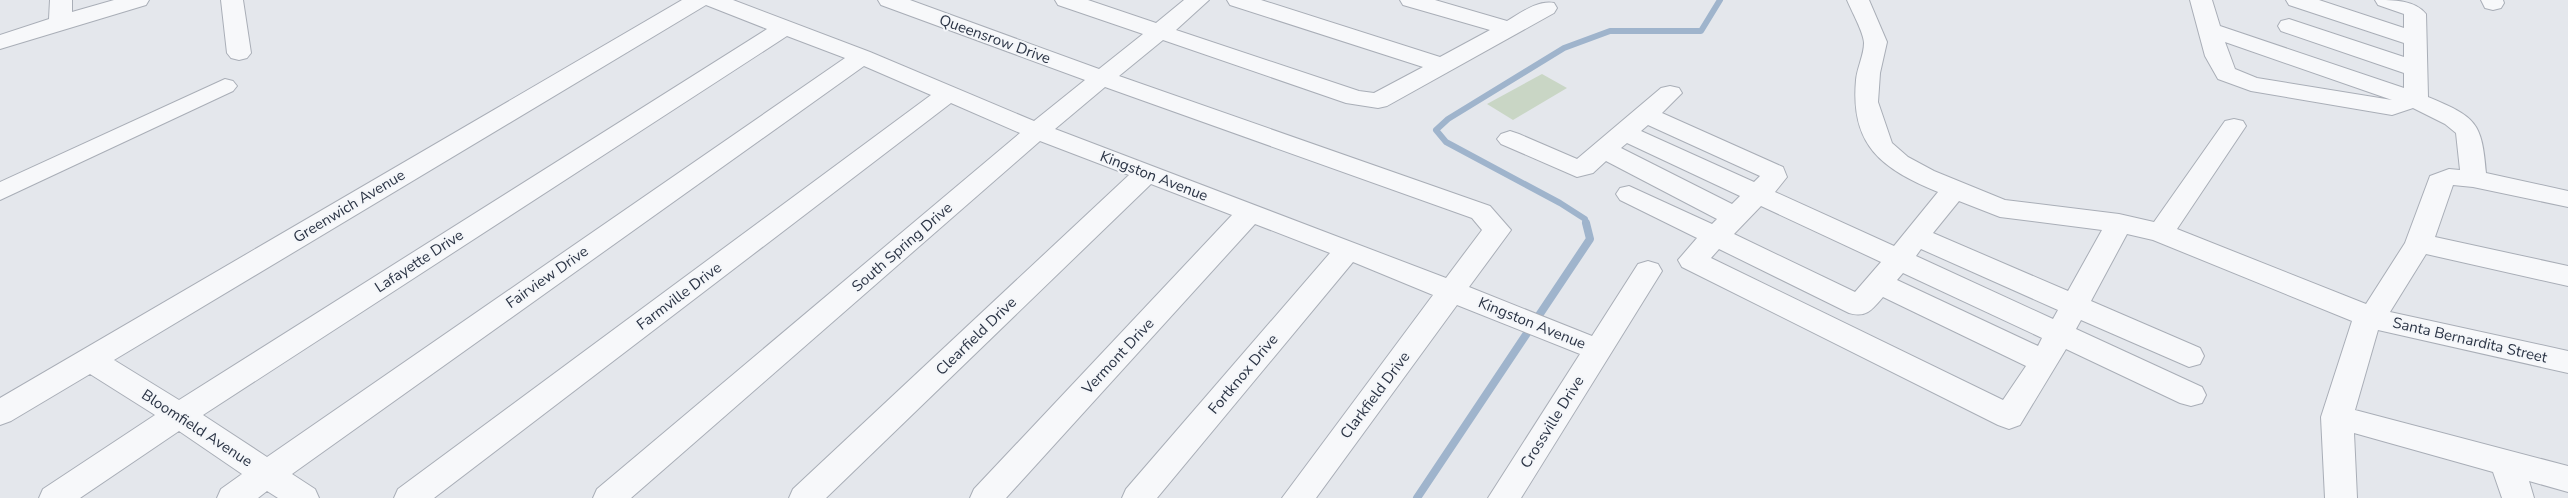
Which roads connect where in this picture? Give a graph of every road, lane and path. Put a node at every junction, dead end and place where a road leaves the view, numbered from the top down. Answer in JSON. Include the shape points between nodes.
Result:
{"nodes":[{"id":1,"x":61,"y":0,"type":"edge"},
{"id":2,"x":138,"y":0,"type":"edge"},
{"id":3,"x":232,"y":0,"type":"edge"},
{"id":4,"x":698,"y":0,"type":"edge"},
{"id":5,"x":713,"y":0,"type":"edge"},
{"id":6,"x":889,"y":0,"type":"edge"},
{"id":7,"x":1066,"y":0,"type":"edge"},
{"id":8,"x":1198,"y":0,"type":"edge"},
{"id":9,"x":1238,"y":0,"type":"edge"},
{"id":10,"x":1411,"y":0,"type":"edge"},
{"id":11,"x":1858,"y":0,"type":"edge"},
{"id":12,"x":2201,"y":0,"type":"edge"},
{"id":13,"x":2297,"y":0,"type":"edge"},
{"id":14,"x":2386,"y":0,"type":"edge"},
{"id":15,"x":1449,"y":5,"type":"edge"},
{"id":16,"x":1546,"y":8,"type":"dead end"},
{"id":17,"x":60,"y":23,"type":"junction"},
{"id":18,"x":2289,"y":26,"type":"dead end"},
{"id":19,"x":785,"y":27,"type":"junction"},
{"id":20,"x":1508,"y":28,"type":"junction"},
{"id":21,"x":2210,"y":30,"type":"junction"},
{"id":22,"x":1159,"y":33,"type":"junction"},
{"id":23,"x":2415,"y":39,"type":"junction"},
{"id":24,"x":0,"y":42,"type":"edge"},
{"id":25,"x":239,"y":54,"type":"dead end"},
{"id":26,"x":862,"y":57,"type":"junction"},
{"id":27,"x":1441,"y":65,"type":"junction"},
{"id":28,"x":2416,"y":69,"type":"junction"},
{"id":29,"x":1102,"y":78,"type":"junction"},
{"id":30,"x":225,"y":86,"type":"dead end"},
{"id":31,"x":1670,"y":93,"type":"dead end"},
{"id":32,"x":948,"y":94,"type":"junction"},
{"id":33,"x":2416,"y":99,"type":"junction"},
{"id":34,"x":1645,"y":114,"type":"junction"},
{"id":35,"x":2234,"y":126,"type":"dead end"},
{"id":36,"x":1037,"y":131,"type":"junction"},
{"id":37,"x":1624,"y":132,"type":"junction"},
{"id":38,"x":1510,"y":139,"type":"dead end"},
{"id":39,"x":1604,"y":150,"type":"junction"},
{"id":40,"x":1146,"y":173,"type":"junction"},
{"id":41,"x":2473,"y":179,"type":"junction"},
{"id":42,"x":1955,"y":189,"type":"junction"},
{"id":43,"x":0,"y":192,"type":"edge"},
{"id":44,"x":1758,"y":193,"type":"junction"},
{"id":45,"x":1629,"y":194,"type":"dead end"},
{"id":46,"x":2568,"y":199,"type":"edge"},
{"id":47,"x":1250,"y":213,"type":"junction"},
{"id":48,"x":2119,"y":222,"type":"junction"},
{"id":49,"x":1723,"y":227,"type":"junction"},
{"id":50,"x":2160,"y":233,"type":"junction"},
{"id":51,"x":1916,"y":236,"type":"junction"},
{"id":52,"x":2419,"y":243,"type":"junction"},
{"id":53,"x":1348,"y":250,"type":"junction"},
{"id":54,"x":1899,"y":260,"type":"junction"},
{"id":55,"x":1648,"y":271,"type":"dead end"},
{"id":56,"x":2568,"y":276,"type":"edge"},
{"id":57,"x":1880,"y":284,"type":"junction"},
{"id":58,"x":1452,"y":291,"type":"junction"},
{"id":59,"x":2076,"y":304,"type":"junction"},
{"id":60,"x":2372,"y":318,"type":"junction"},
{"id":61,"x":2060,"y":333,"type":"junction"},
{"id":62,"x":1596,"y":349,"type":"junction"},
{"id":63,"x":2189,"y":356,"type":"dead end"},
{"id":64,"x":90,"y":359,"type":"junction"},
{"id":65,"x":2044,"y":362,"type":"junction"},
{"id":66,"x":2568,"y":362,"type":"edge"},
{"id":67,"x":2191,"y":395,"type":"dead end"},
{"id":68,"x":0,"y":413,"type":"edge"},
{"id":69,"x":179,"y":415,"type":"junction"},
{"id":70,"x":2337,"y":417,"type":"junction"},
{"id":71,"x":2507,"y":463,"type":"junction"},
{"id":72,"x":267,"y":473,"type":"junction"},
{"id":73,"x":2568,"y":479,"type":"edge"},
{"id":74,"x":55,"y":498,"type":"edge"},
{"id":75,"x":233,"y":498,"type":"edge"},
{"id":76,"x":303,"y":498,"type":"edge"},
{"id":77,"x":410,"y":498,"type":"edge"},
{"id":78,"x":609,"y":498,"type":"edge"},
{"id":79,"x":805,"y":498,"type":"edge"},
{"id":80,"x":986,"y":498,"type":"edge"},
{"id":81,"x":1138,"y":498,"type":"edge"},
{"id":82,"x":1298,"y":498,"type":"edge"},
{"id":83,"x":1504,"y":498,"type":"edge"},
{"id":84,"x":2340,"y":498,"type":"edge"},
{"id":85,"x":2518,"y":498,"type":"edge"}],
"edges":[{"from":1,"to":17,"type":"street"},
{"from":2,"to":17,"type":"street"},
{"from":3,"to":25,"type":"street"},
{"from":4,"to":64,"type":"street","name":"Greenwich Avenue"},
{"from":5,"to":19,"type":"street","name":"Kingston Avenue"},
{"from":6,"to":29,"type":"street","name":"Queensrow Drive"},
{"from":7,"to":22,"type":"street"},
{"from":8,"to":22,"type":"street","name":"South Spring Drive"},
{"from":9,"to":27,"type":"street"},
{"from":10,"to":15,"type":"street"},
{"from":11,"to":42,"type":"street","name":"Santa Bernardita Street","via":[[1876,42],[1868,72],[1866,102],[1880,146],[1899,163]]},
{"from":12,"to":21,"type":"street"},
{"from":13,"to":23,"type":"street"},
{"from":14,"to":23,"type":"street","via":[[2412,9]]},
{"from":15,"to":20,"type":"street"},
{"from":16,"to":20,"type":"street"},
{"from":17,"to":24,"type":"street"},
{"from":18,"to":28,"type":"street"},
{"from":19,"to":26,"type":"street","name":"Kingston Avenue"},
{"from":19,"to":69,"type":"street","name":"Lafayette Drive"},
{"from":20,"to":27,"type":"street"},
{"from":21,"to":33,"type":"street"},
{"from":21,"to":33,"type":"street","via":[[2226,74],[2236,80],[2392,108]]},
{"from":22,"to":27,"type":"street","via":[[1354,98],[1378,101]]},
{"from":22,"to":29,"type":"street","name":"South Spring Drive"},
{"from":23,"to":28,"type":"street"},
{"from":26,"to":32,"type":"street","name":"Kingston Avenue"},
{"from":26,"to":72,"type":"street","name":"Fairview Drive"},
{"from":28,"to":33,"type":"street"},
{"from":29,"to":36,"type":"street","name":"South Spring Drive"},
{"from":29,"to":58,"type":"street","name":"Queensrow Drive","via":[[1481,212],[1497,230]]},
{"from":30,"to":43,"type":"street"},
{"from":31,"to":34,"type":"street"},
{"from":32,"to":36,"type":"street","name":"Kingston Avenue"},
{"from":32,"to":77,"type":"street","name":"Farmville Drive"},
{"from":33,"to":41,"type":"street","via":[[2461,123],[2468,131]]},
{"from":34,"to":37,"type":"street"},
{"from":34,"to":44,"type":"street","via":[[1774,173]]},
{"from":35,"to":50,"type":"street"},
{"from":36,"to":40,"type":"street","name":"Kingston Avenue"},
{"from":36,"to":78,"type":"street","name":"South Spring Drive"},
{"from":37,"to":39,"type":"street"},
{"from":37,"to":44,"type":"street"},
{"from":38,"to":39,"type":"street","via":[[1577,169]]},
{"from":39,"to":49,"type":"street"},
{"from":40,"to":47,"type":"street","name":"Kingston Avenue"},
{"from":40,"to":79,"type":"street","name":"Clearfield Drive"},
{"from":41,"to":46,"type":"street"},
{"from":41,"to":52,"type":"street","via":[[2449,177],[2439,182]]},
{"from":42,"to":48,"type":"street","name":"Santa Bernardita Street","via":[[2000,208]]},
{"from":42,"to":51,"type":"street"},
{"from":44,"to":49,"type":"street"},
{"from":44,"to":54,"type":"street"},
{"from":45,"to":49,"type":"street"},
{"from":47,"to":53,"type":"street","name":"Kingston Avenue"},
{"from":47,"to":80,"type":"street","name":"Vermont Drive"},
{"from":48,"to":50,"type":"street","name":"Santa Bernardita Street"},
{"from":48,"to":59,"type":"street"},
{"from":49,"to":57,"type":"street","via":[[1853,305],[1863,304]]},
{"from":49,"to":65,"type":"street","via":[[1692,260],[2009,417]]},
{"from":50,"to":60,"type":"street","name":"Santa Bernardita Street"},
{"from":51,"to":54,"type":"street"},
{"from":51,"to":59,"type":"street"},
{"from":52,"to":56,"type":"street"},
{"from":52,"to":60,"type":"street"},
{"from":53,"to":58,"type":"street","name":"Kingston Avenue"},
{"from":53,"to":81,"type":"street","name":"Fortknox Drive"},
{"from":54,"to":57,"type":"street"},
{"from":54,"to":61,"type":"street"},
{"from":55,"to":62,"type":"street","name":"Crossville Drive"},
{"from":57,"to":65,"type":"street"},
{"from":58,"to":62,"type":"street","name":"Kingston Avenue"},
{"from":58,"to":82,"type":"street","name":"Clarkfield Drive"},
{"from":59,"to":61,"type":"street"},
{"from":59,"to":63,"type":"street"},
{"from":60,"to":66,"type":"street","name":"Santa Bernardita Street"},
{"from":60,"to":70,"type":"street","via":[[2363,327]]},
{"from":61,"to":65,"type":"street"},
{"from":61,"to":67,"type":"street"},
{"from":62,"to":83,"type":"street","name":"Crossville Drive"},
{"from":64,"to":68,"type":"street","name":"Greenwich Avenue"},
{"from":64,"to":69,"type":"street","name":"Bloomfield Avenue"},
{"from":69,"to":72,"type":"street","name":"Bloomfield Avenue"},
{"from":69,"to":74,"type":"street","name":"Lafayette Drive"},
{"from":70,"to":71,"type":"street"},
{"from":70,"to":84,"type":"street"},
{"from":71,"to":73,"type":"street"},
{"from":71,"to":85,"type":"street"},
{"from":72,"to":75,"type":"street","name":"Fairview Drive"},
{"from":72,"to":76,"type":"street","name":"Bloomfield Avenue"}]}
